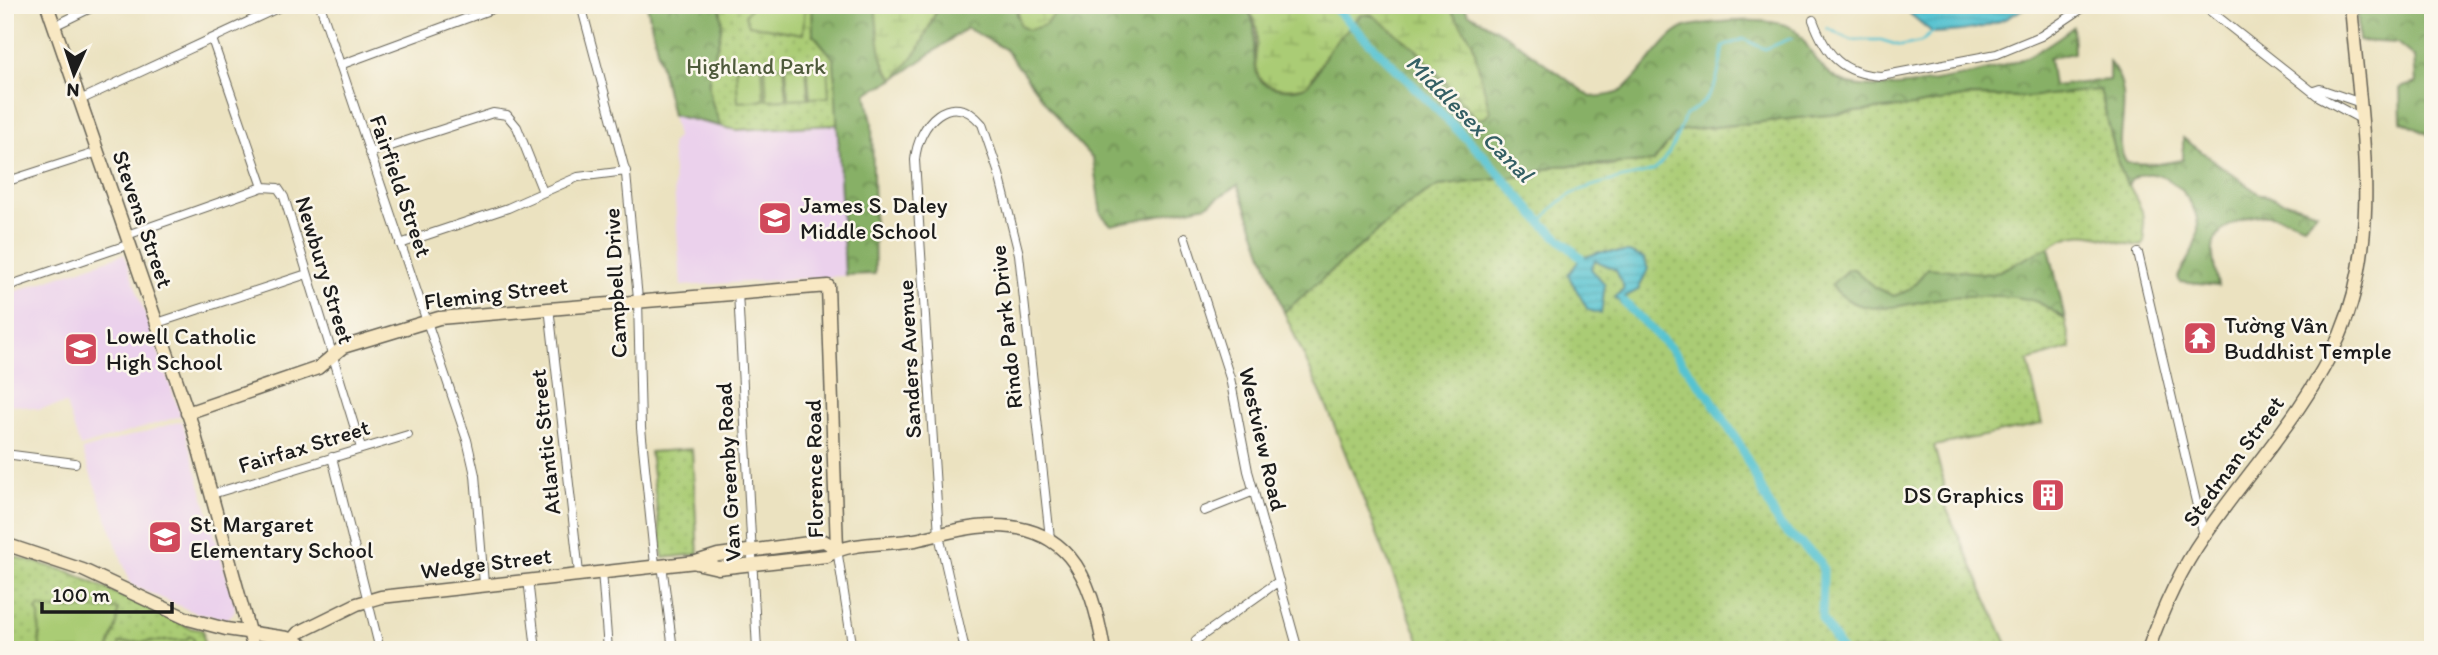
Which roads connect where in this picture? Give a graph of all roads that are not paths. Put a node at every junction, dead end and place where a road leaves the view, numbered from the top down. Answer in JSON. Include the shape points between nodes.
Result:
{"nodes":[{"id":1,"x":47,"y":5,"type":"edge"},
{"id":2,"x":97,"y":5,"type":"edge"},
{"id":3,"x":284,"y":5,"type":"edge"},
{"id":4,"x":320,"y":5,"type":"edge"},
{"id":5,"x":503,"y":5,"type":"edge"},
{"id":6,"x":581,"y":5,"type":"edge"},
{"id":7,"x":2088,"y":5,"type":"edge"},
{"id":8,"x":2197,"y":5,"type":"edge"},
{"id":9,"x":2351,"y":5,"type":"edge"},
{"id":10,"x":1813,"y":20,"type":"dead end"},
{"id":11,"x":54,"y":26,"type":"junction"},
{"id":12,"x":212,"y":39,"type":"junction"},
{"id":13,"x":340,"y":65,"type":"junction"},
{"id":14,"x":2314,"y":90,"type":"junction"},
{"id":15,"x":80,"y":100,"type":"junction"},
{"id":16,"x":2358,"y":102,"type":"junction"},
{"id":17,"x":976,"y":117,"type":"joint"},
{"id":18,"x":2361,"y":119,"type":"junction"},
{"id":19,"x":98,"y":152,"type":"junction"},
{"id":20,"x":369,"y":153,"type":"junction"},
{"id":21,"x":626,"y":171,"type":"junction"},
{"id":22,"x":5,"y":182,"type":"edge"},
{"id":23,"x":263,"y":187,"type":"junction"},
{"id":24,"x":542,"y":192,"type":"junction"},
{"id":25,"x":1185,"y":238,"type":"dead end"},
{"id":26,"x":128,"y":240,"type":"junction"},
{"id":27,"x":400,"y":244,"type":"junction"},
{"id":28,"x":2138,"y":253,"type":"dead end"},
{"id":29,"x":307,"y":274,"type":"junction"},
{"id":30,"x":828,"y":286,"type":"joint"},
{"id":31,"x":5,"y":287,"type":"edge"},
{"id":32,"x":738,"y":292,"type":"junction"},
{"id":33,"x":638,"y":299,"type":"junction"},
{"id":34,"x":550,"y":307,"type":"junction"},
{"id":35,"x":425,"y":320,"type":"junction"},
{"id":36,"x":157,"y":323,"type":"junction"},
{"id":37,"x":331,"y":354,"type":"junction"},
{"id":38,"x":187,"y":413,"type":"junction"},
{"id":39,"x":408,"y":435,"type":"dead end"},
{"id":40,"x":361,"y":448,"type":"junction"},
{"id":41,"x":5,"y":454,"type":"edge"},
{"id":42,"x":332,"y":457,"type":"junction"},
{"id":43,"x":75,"y":463,"type":"dead end"},
{"id":44,"x":1254,"y":491,"type":"junction"},
{"id":45,"x":212,"y":494,"type":"junction"},
{"id":46,"x":1204,"y":511,"type":"dead end"},
{"id":47,"x":939,"y":535,"type":"junction"},
{"id":48,"x":2204,"y":536,"type":"junction"},
{"id":49,"x":1050,"y":538,"type":"junction"},
{"id":50,"x":5,"y":544,"type":"edge"},
{"id":51,"x":837,"y":550,"type":"junction"},
{"id":52,"x":751,"y":551,"type":"junction"},
{"id":53,"x":696,"y":562,"type":"junction"},
{"id":54,"x":658,"y":565,"type":"junction"},
{"id":55,"x":751,"y":565,"type":"junction"},
{"id":56,"x":602,"y":570,"type":"junction"},
{"id":57,"x":579,"y":573,"type":"junction"},
{"id":58,"x":528,"y":579,"type":"junction"},
{"id":59,"x":1279,"y":581,"type":"junction"},
{"id":60,"x":484,"y":584,"type":"junction"},
{"id":61,"x":367,"y":600,"type":"junction"},
{"id":62,"x":251,"y":632,"type":"junction"},
{"id":63,"x":292,"y":640,"type":"junction"},
{"id":64,"x":1196,"y":640,"type":"dead end"},
{"id":65,"x":254,"y":650,"type":"edge"},
{"id":66,"x":314,"y":650,"type":"edge"},
{"id":67,"x":380,"y":650,"type":"edge"},
{"id":68,"x":536,"y":650,"type":"edge"},
{"id":69,"x":608,"y":650,"type":"edge"},
{"id":70,"x":673,"y":650,"type":"edge"},
{"id":71,"x":757,"y":650,"type":"edge"},
{"id":72,"x":853,"y":650,"type":"edge"},
{"id":73,"x":965,"y":650,"type":"edge"},
{"id":74,"x":1104,"y":650,"type":"edge"},
{"id":75,"x":1298,"y":650,"type":"edge"},
{"id":76,"x":2148,"y":650,"type":"edge"}],
"edges":[{"from":1,"to":11,"type":"street","name":"Stevens Street"},
{"from":2,"to":11,"type":"street"},
{"from":3,"to":12,"type":"street"},
{"from":4,"to":13,"type":"street","name":"Fairfield Street"},
{"from":5,"to":13,"type":"street"},
{"from":6,"to":21,"type":"street","name":"Campbell Drive"},
{"from":7,"to":10,"type":"street","via":[[2041,36],[2009,50],[1881,76],[1865,75],[1837,61],[1823,46]]},
{"from":8,"to":14,"type":"street"},
{"from":9,"to":16,"type":"street","name":"Stedman Street"},
{"from":11,"to":15,"type":"street","name":"Stevens Street"},
{"from":12,"to":15,"type":"street"},
{"from":12,"to":23,"type":"street","name":"Newbury Street"},
{"from":13,"to":20,"type":"street","name":"Fairfield Street"},
{"from":14,"to":16,"type":"street"},
{"from":14,"to":18,"type":"street","via":[[2325,101]]},
{"from":15,"to":19,"type":"street","name":"Stevens Street"},
{"from":16,"to":18,"type":"street","name":"Stedman Street"},
{"from":17,"to":47,"type":"street","name":"Sanders Avenue","via":[[964,108],[945,111],[925,128],[916,148]]},
{"from":17,"to":49,"type":"street","name":"Rindo Park Drive","via":[[989,140],[1018,254]]},
{"from":18,"to":48,"type":"street","name":"Stedman Street","via":[[2365,229],[2340,333],[2289,422]]},
{"from":19,"to":22,"type":"street"},
{"from":19,"to":26,"type":"street","name":"Stevens Street"},
{"from":20,"to":24,"type":"street","via":[[493,113],[508,115]]},
{"from":20,"to":27,"type":"street","name":"Fairfield Street"},
{"from":21,"to":24,"type":"street","via":[[578,177]]},
{"from":21,"to":33,"type":"street","name":"Campbell Drive"},
{"from":23,"to":26,"type":"street"},
{"from":23,"to":29,"type":"street","name":"Newbury Street","via":[[274,186],[281,192]]},
{"from":24,"to":27,"type":"street"},
{"from":25,"to":44,"type":"street","name":"Westview Road","via":[[1230,378]]},
{"from":26,"to":31,"type":"street"},
{"from":26,"to":36,"type":"street","name":"Stevens Street"},
{"from":27,"to":35,"type":"street","name":"Fairfield Street"},
{"from":28,"to":48,"type":"street"},
{"from":29,"to":36,"type":"street"},
{"from":29,"to":37,"type":"street","name":"Newbury Street"},
{"from":30,"to":32,"type":"street","name":"Fleming Street"},
{"from":30,"to":51,"type":"street","name":"Florence Road"},
{"from":32,"to":33,"type":"street","name":"Fleming Street"},
{"from":32,"to":52,"type":"street","name":"Van Greenby Road"},
{"from":33,"to":34,"type":"street","name":"Fleming Street"},
{"from":33,"to":54,"type":"street","name":"Campbell Drive","via":[[641,428]]},
{"from":34,"to":35,"type":"street","name":"Fleming Street"},
{"from":34,"to":57,"type":"street","name":"Atlantic Street"},
{"from":35,"to":37,"type":"street","name":"Fleming Street"},
{"from":35,"to":60,"type":"street","name":"Fairfield Street","via":[[473,465]]},
{"from":36,"to":38,"type":"street","name":"Stevens Street"},
{"from":37,"to":38,"type":"street","name":"Fleming Street","via":[[318,368]]},
{"from":37,"to":40,"type":"street","name":"Newbury Street"},
{"from":38,"to":45,"type":"street","name":"Stevens Street"},
{"from":39,"to":40,"type":"street","name":"Fairfax Street"},
{"from":40,"to":42,"type":"street","name":"Fairfax Street"},
{"from":41,"to":43,"type":"street"},
{"from":42,"to":45,"type":"street","name":"Fairfax Street"},
{"from":42,"to":61,"type":"street"},
{"from":44,"to":46,"type":"street"},
{"from":44,"to":59,"type":"street","name":"Westview Road"},
{"from":45,"to":62,"type":"street","name":"Stevens Street"},
{"from":47,"to":49,"type":"street","via":[[975,527],[1004,527]]},
{"from":47,"to":51,"type":"street"},
{"from":47,"to":73,"type":"street","name":"Sanders Avenue"},
{"from":48,"to":76,"type":"street","name":"Stedman Street","via":[[2170,594]]},
{"from":49,"to":74,"type":"street","via":[[1084,575]]},
{"from":50,"to":62,"type":"street","via":[[83,570],[188,618]]},
{"from":51,"to":52,"type":"street","name":"Wedge Street","via":[[824,541]]},
{"from":51,"to":55,"type":"street","name":"Wedge Street","via":[[827,556]]},
{"from":51,"to":72,"type":"street","name":"Florence Road"},
{"from":52,"to":53,"type":"street","name":"Wedge Street"},
{"from":52,"to":55,"type":"street","name":"Van Greenby Road"},
{"from":53,"to":54,"type":"street","name":"Wedge Street"},
{"from":53,"to":55,"type":"street","name":"Wedge Street","via":[[718,568]]},
{"from":54,"to":56,"type":"street","name":"Wedge Street"},
{"from":54,"to":70,"type":"street","name":"Campbell Drive"},
{"from":55,"to":71,"type":"street","name":"Van Greenby Road"},
{"from":56,"to":57,"type":"street","name":"Wedge Street"},
{"from":56,"to":69,"type":"street"},
{"from":57,"to":58,"type":"street","name":"Wedge Street"},
{"from":58,"to":60,"type":"street","name":"Wedge Street"},
{"from":58,"to":68,"type":"street"},
{"from":59,"to":64,"type":"street"},
{"from":59,"to":75,"type":"street","name":"Westview Road"},
{"from":60,"to":61,"type":"street","name":"Wedge Street"},
{"from":61,"to":63,"type":"street","name":"Wedge Street"},
{"from":61,"to":67,"type":"street"},
{"from":62,"to":63,"type":"street"},
{"from":62,"to":65,"type":"street","name":"Stevens Street"},
{"from":63,"to":66,"type":"street"}]}
